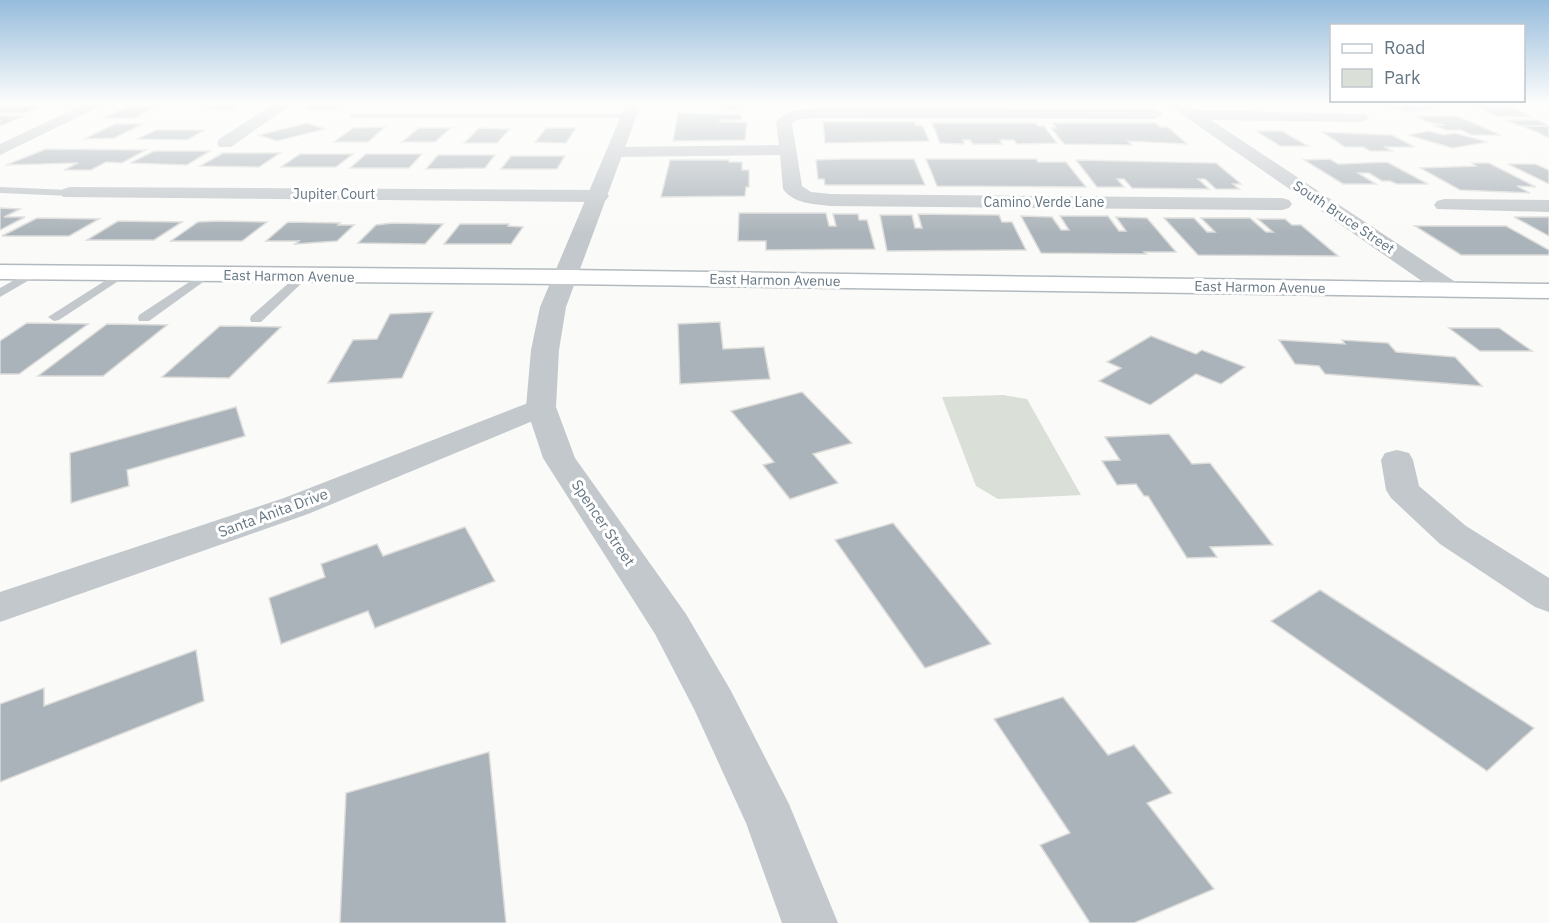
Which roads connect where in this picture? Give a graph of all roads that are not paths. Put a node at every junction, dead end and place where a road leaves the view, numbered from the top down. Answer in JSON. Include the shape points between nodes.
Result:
{"nodes":[{"id":1,"x":618,"y":147,"type":"edge"},
{"id":2,"x":1240,"y":147,"type":"edge"},
{"id":3,"x":788,"y":150,"type":"joint"},
{"id":4,"x":616,"y":152,"type":"junction"},
{"id":5,"x":0,"y":190,"type":"edge"},
{"id":6,"x":70,"y":193,"type":"joint"},
{"id":7,"x":599,"y":196,"type":"junction"},
{"id":8,"x":1282,"y":204,"type":"dead end"},
{"id":9,"x":1444,"y":205,"type":"dead end"},
{"id":10,"x":1549,"y":206,"type":"edge"},
{"id":11,"x":0,"y":272,"type":"edge"},
{"id":12,"x":34,"y":273,"type":"junction"},
{"id":13,"x":122,"y":274,"type":"junction"},
{"id":14,"x":206,"y":275,"type":"junction"},
{"id":15,"x":303,"y":276,"type":"junction"},
{"id":16,"x":566,"y":277,"type":"junction"},
{"id":17,"x":1451,"y":290,"type":"junction"},
{"id":18,"x":1549,"y":291,"type":"edge"},
{"id":19,"x":0,"y":293,"type":"edge"},
{"id":20,"x":54,"y":317,"type":"dead end"},
{"id":21,"x":144,"y":318,"type":"dead end"},
{"id":22,"x":256,"y":319,"type":"dead end"},
{"id":23,"x":541,"y":407,"type":"junction"},
{"id":24,"x":1397,"y":460,"type":"dead end"},
{"id":25,"x":1549,"y":597,"type":"edge"},
{"id":26,"x":0,"y":607,"type":"edge"},
{"id":27,"x":810,"y":923,"type":"edge"}],
"edges":[{"from":1,"to":4,"type":"street","name":"Spencer Street"},
{"from":2,"to":17,"type":"street","name":"South Bruce Street"},
{"from":3,"to":4,"type":"street"},
{"from":3,"to":8,"type":"street","name":"Camino Verde Lane","via":[[793,189],[806,197],[831,200]]},
{"from":4,"to":7,"type":"street","name":"Spencer Street"},
{"from":5,"to":6,"type":"lane"},
{"from":6,"to":7,"type":"street","name":"Jupiter Court"},
{"from":7,"to":16,"type":"street","name":"Spencer Street"},
{"from":9,"to":10,"type":"street"},
{"from":11,"to":12,"type":"main road","name":"East Harmon Avenue"},
{"from":12,"to":13,"type":"main road","name":"East Harmon Avenue"},
{"from":12,"to":19,"type":"lane"},
{"from":13,"to":14,"type":"main road","name":"East Harmon Avenue"},
{"from":13,"to":20,"type":"lane"},
{"from":14,"to":15,"type":"main road","name":"East Harmon Avenue"},
{"from":14,"to":21,"type":"lane"},
{"from":15,"to":16,"type":"main road","name":"East Harmon Avenue"},
{"from":15,"to":22,"type":"lane"},
{"from":16,"to":17,"type":"main road","name":"East Harmon Avenue"},
{"from":16,"to":23,"type":"street","name":"Spencer Street","via":[[553,308]]},
{"from":17,"to":18,"type":"main road","name":"East Harmon Avenue"},
{"from":23,"to":26,"type":"street","name":"Santa Anita Drive","via":[[296,506]]},
{"from":23,"to":27,"type":"street","name":"Spencer Street","via":[[559,458],[671,625],[715,704],[771,821]]},
{"from":24,"to":25,"type":"street","via":[[1403,490],[1411,498],[1453,535]]}]}
